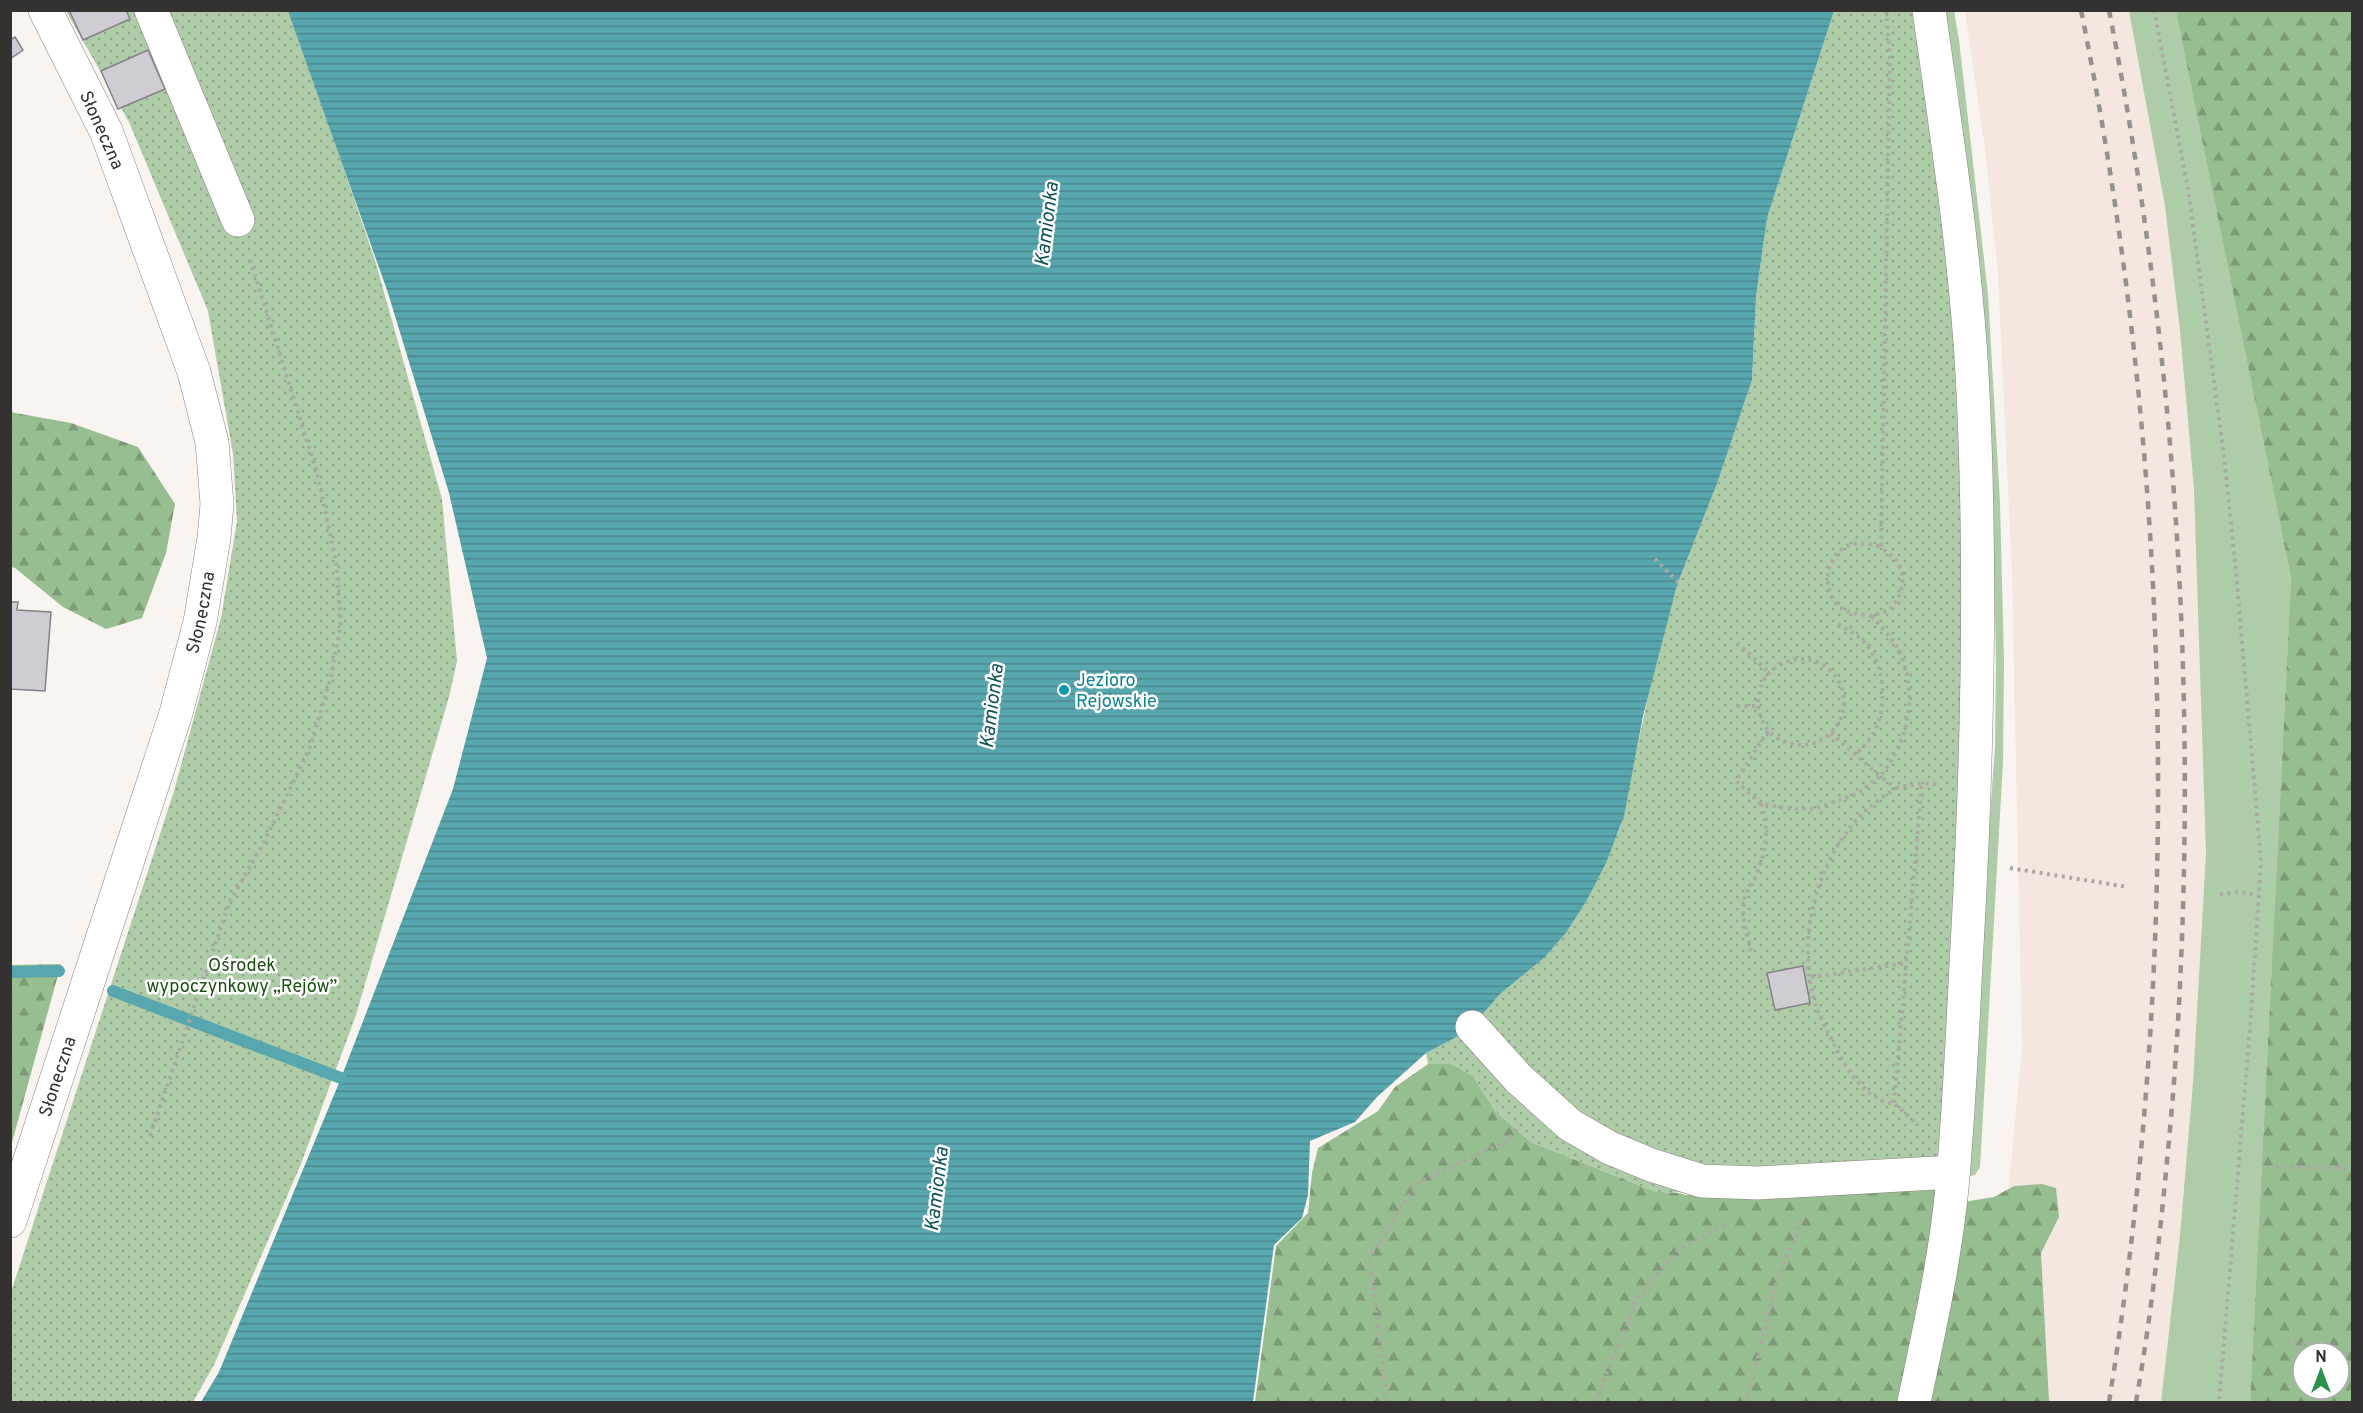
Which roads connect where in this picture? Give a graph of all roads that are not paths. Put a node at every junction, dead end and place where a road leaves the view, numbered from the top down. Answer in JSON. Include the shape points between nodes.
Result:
{"nodes":[{"id":1,"x":45,"y":10,"type":"edge"},
{"id":2,"x":151,"y":10,"type":"edge"},
{"id":3,"x":1929,"y":10,"type":"edge"},
{"id":4,"x":238,"y":220,"type":"road end"},
{"id":5,"x":1472,"y":1027,"type":"dead end"},
{"id":6,"x":1952,"y":1180,"type":"junction"},
{"id":7,"x":10,"y":1221,"type":"edge"},
{"id":8,"x":1914,"y":1402,"type":"edge"}],
"edges":[{"from":1,"to":7,"type":"street","name":"Słoneczna","via":[[106,131],[194,372],[212,442],[217,504],[200,622],[176,713]]},
{"from":2,"to":4,"type":"street"},
{"from":3,"to":6,"type":"street","via":[[1963,272],[1972,372],[1979,554],[1976,785]]},
{"from":5,"to":6,"type":"street","via":[[1518,1078],[1570,1125],[1651,1165],[1702,1181]]},
{"from":6,"to":8,"type":"street","via":[[1931,1321]]}]}
